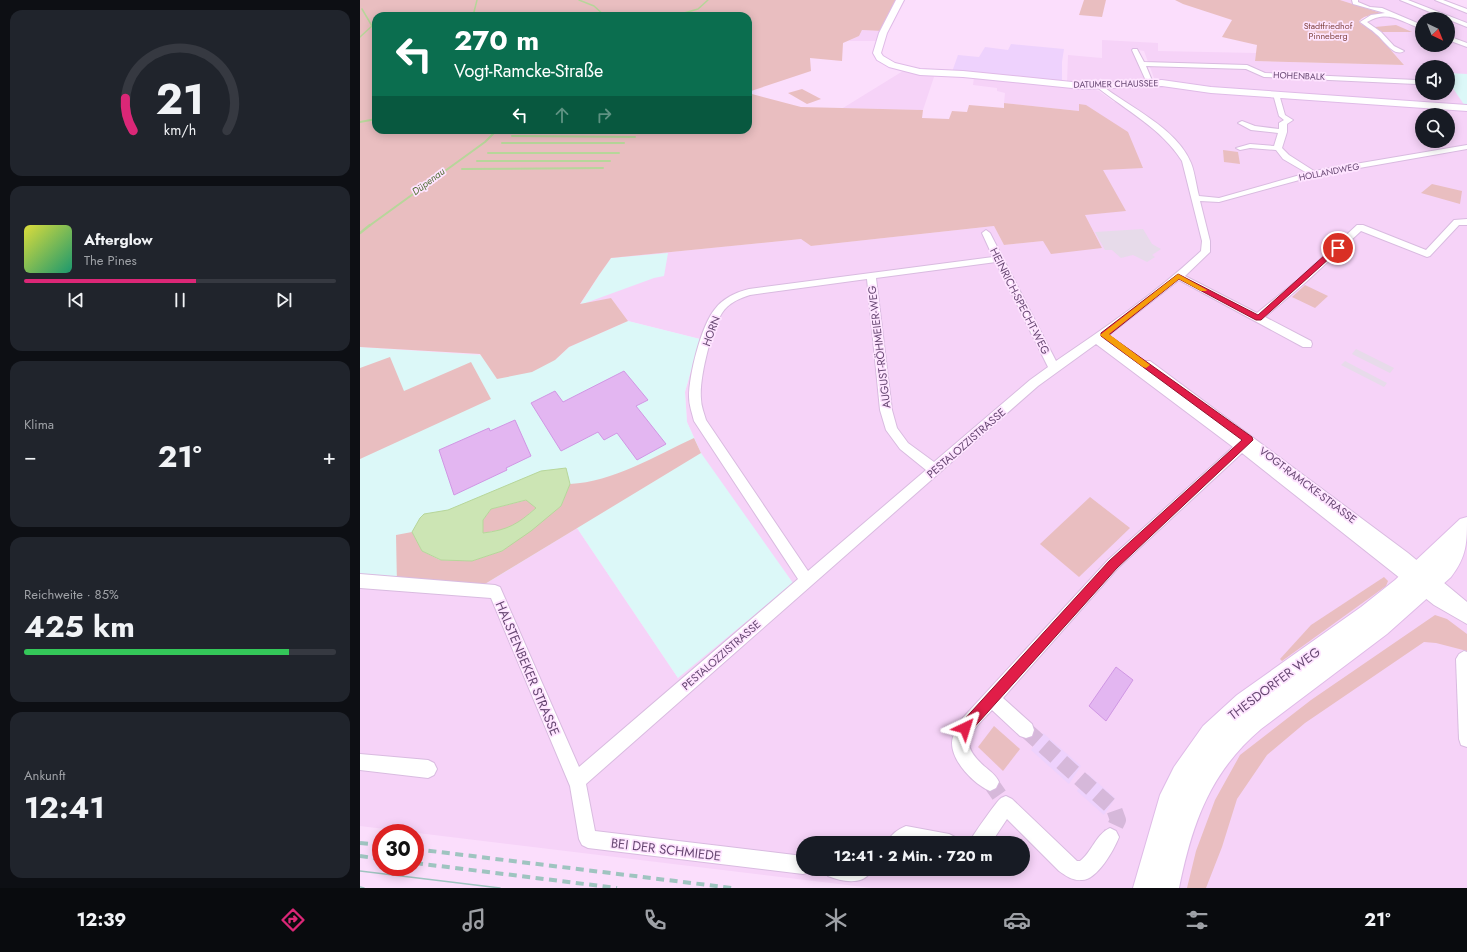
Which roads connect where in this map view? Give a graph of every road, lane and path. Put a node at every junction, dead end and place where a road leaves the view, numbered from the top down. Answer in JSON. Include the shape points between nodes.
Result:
{"nodes":[{"id":1,"x":900,"y":0,"type":"edge"},
{"id":2,"x":1355,"y":0,"type":"edge"},
{"id":3,"x":1403,"y":0,"type":"edge"},
{"id":4,"x":1438,"y":0,"type":"edge"},
{"id":5,"x":1467,"y":10,"type":"edge"},
{"id":6,"x":1392,"y":14,"type":"junction"},
{"id":7,"x":1415,"y":24,"type":"edge"},
{"id":8,"x":1466,"y":27,"type":"edge"},
{"id":9,"x":1455,"y":41,"type":"edge"},
{"id":10,"x":1467,"y":45,"type":"edge"},
{"id":11,"x":1135,"y":50,"type":"dead end"},
{"id":12,"x":1400,"y":51,"type":"dead end"},
{"id":13,"x":1142,"y":64,"type":"junction"},
{"id":14,"x":1407,"y":75,"type":"dead end"},
{"id":15,"x":1150,"y":83,"type":"junction"},
{"id":16,"x":1099,"y":86,"type":"junction"},
{"id":17,"x":1276,"y":94,"type":"junction"},
{"id":18,"x":1467,"y":108,"type":"edge"},
{"id":19,"x":1242,"y":123,"type":"dead end"},
{"id":20,"x":1283,"y":132,"type":"junction"},
{"id":21,"x":1240,"y":148,"type":"dead end"},
{"id":22,"x":1278,"y":148,"type":"junction"},
{"id":23,"x":1466,"y":148,"type":"edge"},
{"id":24,"x":1313,"y":174,"type":"junction"},
{"id":25,"x":1196,"y":198,"type":"junction"},
{"id":26,"x":1467,"y":222,"type":"edge"},
{"id":27,"x":986,"y":233,"type":"dead end"},
{"id":28,"x":998,"y":259,"type":"junction"},
{"id":29,"x":871,"y":276,"type":"junction"},
{"id":30,"x":1178,"y":276,"type":"junction"},
{"id":31,"x":1258,"y":318,"type":"junction"},
{"id":32,"x":1100,"y":337,"type":"junction"},
{"id":33,"x":1307,"y":344,"type":"dead end"},
{"id":34,"x":1054,"y":368,"type":"junction"},
{"id":35,"x":1245,"y":443,"type":"junction"},
{"id":36,"x":935,"y":470,"type":"junction"},
{"id":37,"x":1467,"y":525,"type":"edge"},
{"id":38,"x":1467,"y":529,"type":"edge"},
{"id":39,"x":1422,"y":580,"type":"junction"},
{"id":40,"x":360,"y":581,"type":"edge"},
{"id":41,"x":807,"y":581,"type":"junction"},
{"id":42,"x":1467,"y":612,"type":"edge"},
{"id":43,"x":1467,"y":617,"type":"edge"},
{"id":44,"x":1467,"y":660,"type":"edge"},
{"id":45,"x":991,"y":698,"type":"junction"},
{"id":46,"x":1026,"y":730,"type":"tunnel mouth"},
{"id":47,"x":1467,"y":739,"type":"edge"},
{"id":48,"x":360,"y":762,"type":"edge"},
{"id":49,"x":428,"y":769,"type":"dead end"},
{"id":50,"x":576,"y":781,"type":"junction"},
{"id":51,"x":990,"y":782,"type":"tunnel mouth"},
{"id":52,"x":985,"y":836,"type":"edge"},
{"id":53,"x":1110,"y":837,"type":"tunnel mouth"},
{"id":54,"x":796,"y":864,"type":"edge"},
{"id":55,"x":1146,"y":888,"type":"edge"},
{"id":56,"x":1166,"y":888,"type":"edge"}],
"edges":[{"from":1,"to":16,"type":"street","name":"DATUMER CHAUSSEE","via":[[877,53],[880,58],[892,65],[920,72]]},
{"from":2,"to":6,"type":"street","via":[[1355,3]]},
{"from":3,"to":8,"type":"street"},
{"from":4,"to":5,"type":"street"},
{"from":6,"to":7,"type":"street"},
{"from":6,"to":12,"type":"street","via":[[1373,16],[1363,22],[1379,33],[1392,48]]},
{"from":9,"to":10,"type":"street"},
{"from":11,"to":13,"type":"street"},
{"from":13,"to":14,"type":"street","name":"HOHENBALK","via":[[1247,67],[1264,75],[1330,76],[1416,82]]},
{"from":13,"to":15,"type":"street"},
{"from":15,"to":16,"type":"street","name":"DATUMER CHAUSSEE"},
{"from":15,"to":17,"type":"street","name":"DATUMER CHAUSSEE"},
{"from":16,"to":25,"type":"street","name":"PESTALOZZISTRASSE","via":[[1152,123],[1173,143],[1187,163]]},
{"from":17,"to":18,"type":"street","name":"DATUMER CHAUSSEE"},
{"from":17,"to":20,"type":"street","via":[[1282,116],[1290,120],[1283,123]]},
{"from":19,"to":20,"type":"street","via":[[1254,128]]},
{"from":20,"to":22,"type":"street","via":[[1278,140]]},
{"from":21,"to":22,"type":"street"},
{"from":22,"to":24,"type":"street","via":[[1286,157]]},
{"from":23,"to":24,"type":"street","name":"HOLLANDWEG"},
{"from":24,"to":25,"type":"street","name":"HOLLANDWEG","via":[[1219,200]]},
{"from":25,"to":30,"type":"street","name":"PESTALOZZISTRASSE","via":[[1206,241],[1205,252]]},
{"from":26,"to":31,"type":"street","via":[[1457,222],[1427,254],[1360,227],[1304,280]]},
{"from":27,"to":28,"type":"street","name":"HEINRICH-SPECHT-WEG"},
{"from":28,"to":29,"type":"street","name":"HORN"},
{"from":28,"to":34,"type":"street","name":"HEINRICH-SPECHT-WEG"},
{"from":29,"to":36,"type":"street","name":"AUGUST-RÖHMEIER-WEG","via":[[886,410],[892,430],[904,446]]},
{"from":29,"to":41,"type":"street","name":"HORN","via":[[749,292],[737,296],[718,311],[714,319],[695,385],[700,421]]},
{"from":30,"to":31,"type":"street"},
{"from":30,"to":32,"type":"street","name":"PESTALOZZISTRASSE"},
{"from":31,"to":33,"type":"street"},
{"from":32,"to":34,"type":"street","name":"PESTALOZZISTRASSE"},
{"from":32,"to":35,"type":"street","name":"VOGT-RAMCKE-STRASSE"},
{"from":34,"to":36,"type":"street","name":"PESTALOZZISTRASSE"},
{"from":35,"to":39,"type":"street","name":"VOGT-RAMCKE-STRASSE"},
{"from":35,"to":45,"type":"street","via":[[1113,564]]},
{"from":36,"to":41,"type":"street","name":"PESTALOZZISTRASSE"},
{"from":37,"to":39,"type":"street","name":"THESDORFER WEG"},
{"from":38,"to":39,"type":"street","name":"THESDORFER WEG","via":[[1456,556]]},
{"from":39,"to":42,"type":"street"},
{"from":39,"to":43,"type":"street"},
{"from":39,"to":55,"type":"street","name":"THESDORFER WEG","via":[[1368,614],[1245,703],[1212,734],[1186,770],[1169,804]]},
{"from":39,"to":56,"type":"street","name":"THESDORFER WEG","via":[[1371,634],[1258,716],[1224,749],[1198,787],[1186,812]]},
{"from":40,"to":50,"type":"street","name":"HALSTENBEKER STRASSE","via":[[495,592]]},
{"from":41,"to":50,"type":"street","name":"PESTALOZZISTRASSE"},
{"from":44,"to":47,"type":"street","via":[[1464,659]]},
{"from":45,"to":46,"type":"street"},
{"from":45,"to":51,"type":"street","via":[[965,728],[960,741],[965,758]]},
{"from":48,"to":49,"type":"street"},
{"from":50,"to":54,"type":"street","name":"BEI DER SCHMIEDE","via":[[588,839]]},
{"from":52,"to":53,"type":"street","via":[[1006,805],[1066,864],[1074,870],[1083,871],[1088,868]]}]}
